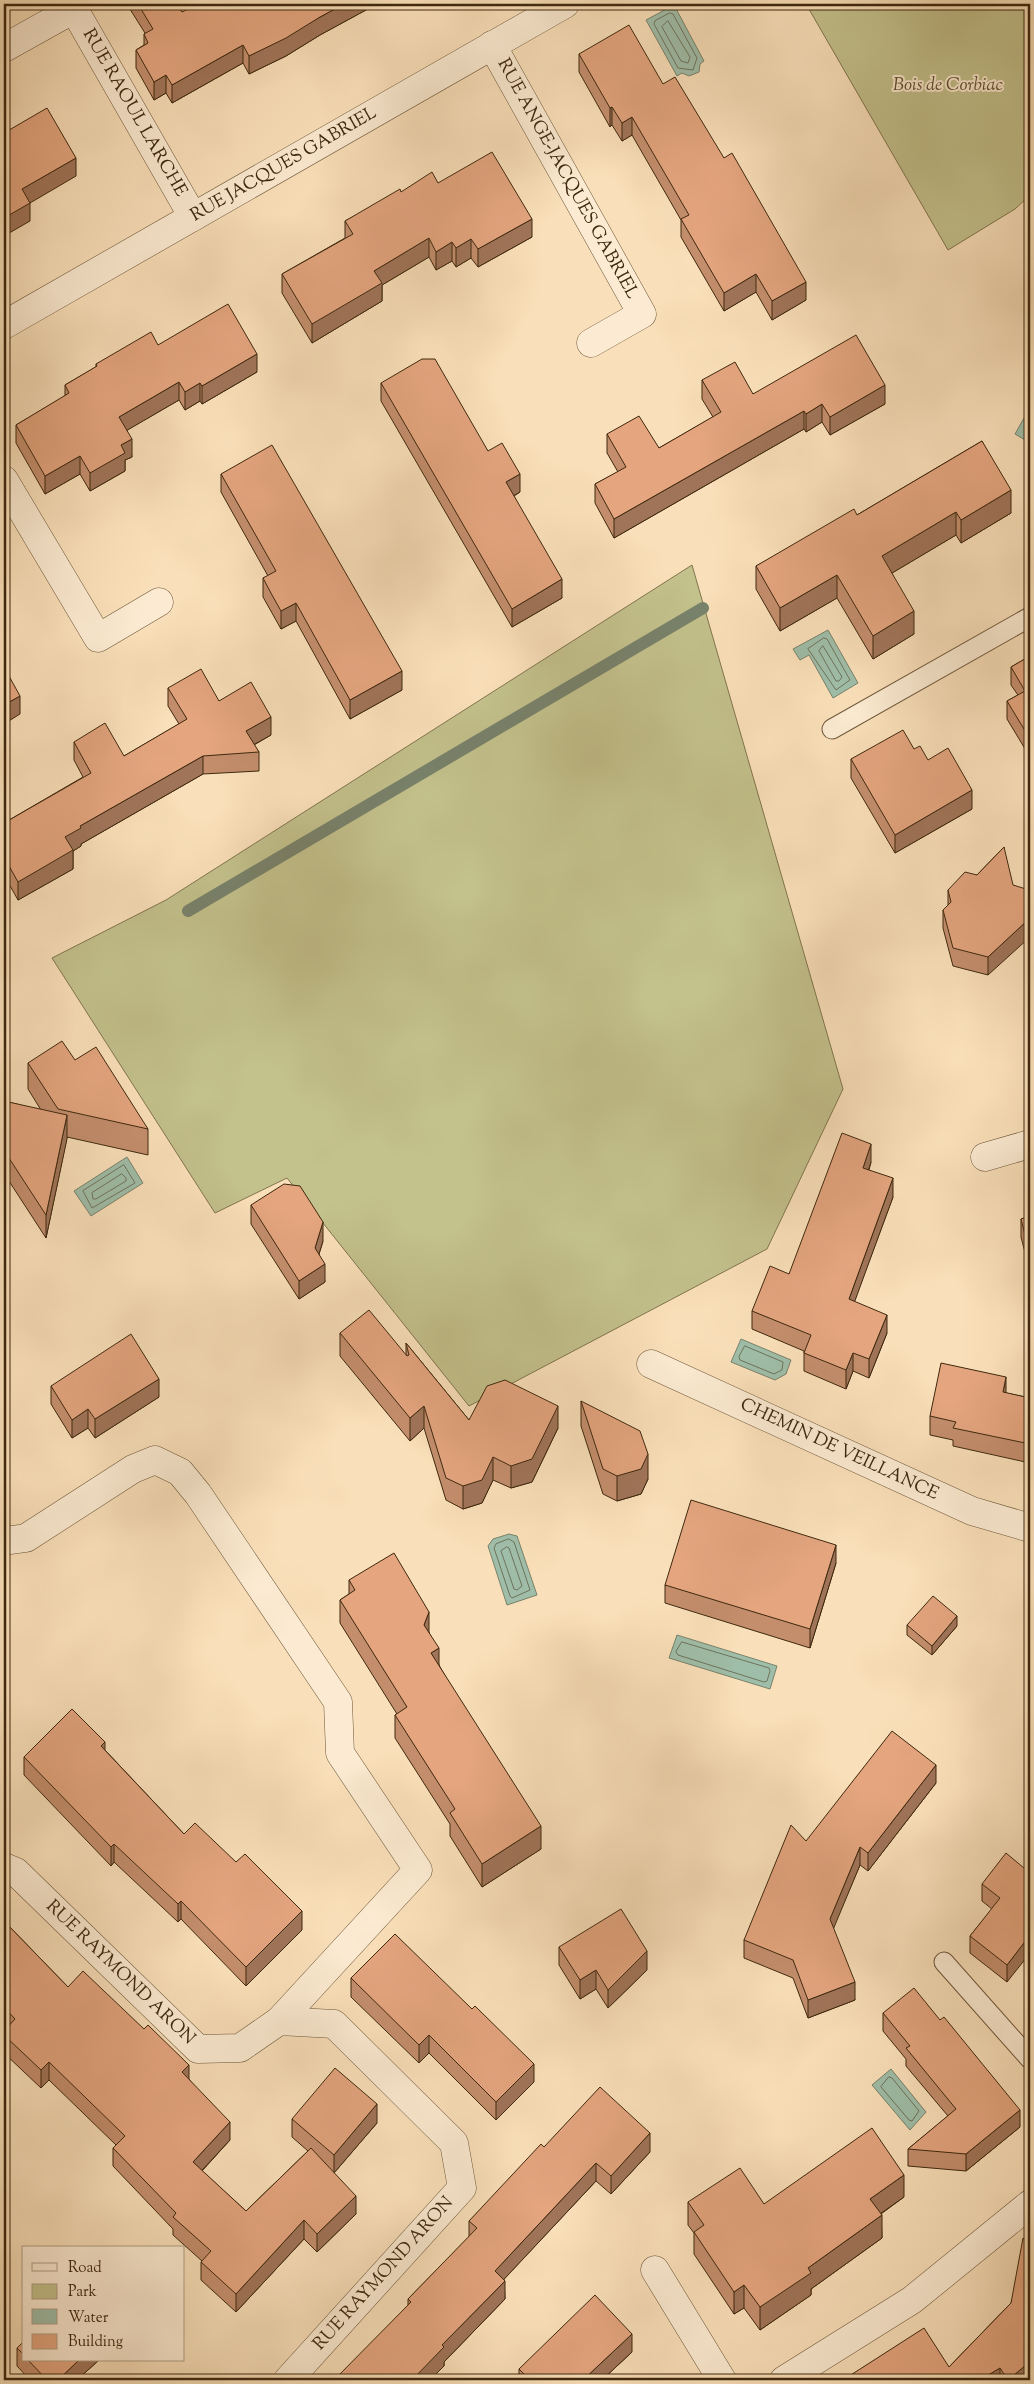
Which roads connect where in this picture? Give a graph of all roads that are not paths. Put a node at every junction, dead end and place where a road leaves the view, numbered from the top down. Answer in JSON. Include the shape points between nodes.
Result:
{"nodes":[{"id":1,"x":564,"y":4,"type":"edge"},
{"id":2,"x":73,"y":6,"type":"edge"},
{"id":3,"x":492,"y":46,"type":"junction"},
{"id":4,"x":4,"y":48,"type":"edge"},
{"id":5,"x":193,"y":216,"type":"junction"},
{"id":6,"x":4,"y":325,"type":"edge"},
{"id":7,"x":591,"y":343,"type":"dead end"},
{"id":8,"x":4,"y":480,"type":"edge"},
{"id":9,"x":160,"y":602,"type":"dead end"},
{"id":10,"x":1030,"y":617,"type":"edge"},
{"id":11,"x":832,"y":729,"type":"dead end"},
{"id":12,"x":1030,"y":1144,"type":"edge"},
{"id":13,"x":985,"y":1157,"type":"dead end"},
{"id":14,"x":651,"y":1364,"type":"dead end"},
{"id":15,"x":1030,"y":1528,"type":"edge"},
{"id":16,"x":4,"y":1541,"type":"edge"},
{"id":17,"x":4,"y":1867,"type":"edge"},
{"id":18,"x":944,"y":1962,"type":"dead end"},
{"id":19,"x":279,"y":2021,"type":"junction"},
{"id":20,"x":1030,"y":2059,"type":"edge"},
{"id":21,"x":1030,"y":2204,"type":"edge"},
{"id":22,"x":655,"y":2270,"type":"dead end"},
{"id":23,"x":288,"y":2380,"type":"edge"},
{"id":24,"x":722,"y":2380,"type":"edge"},
{"id":25,"x":784,"y":2380,"type":"edge"}],
"edges":[{"from":1,"to":3,"type":"street","name":"RUE JACQUES GABRIEL"},
{"from":2,"to":4,"type":"street","name":"RUE RAOUL LARCHE"},
{"from":2,"to":5,"type":"street","name":"RUE RAOUL LARCHE"},
{"from":3,"to":5,"type":"street","name":"RUE JACQUES GABRIEL"},
{"from":3,"to":7,"type":"street","name":"RUE ANGE-JACQUES GABRIEL","via":[[642,314]]},
{"from":5,"to":6,"type":"street","name":"RUE JACQUES GABRIEL"},
{"from":8,"to":9,"type":"street","via":[[98,638]]},
{"from":10,"to":11,"type":"lane"},
{"from":12,"to":13,"type":"street"},
{"from":14,"to":15,"type":"street","name":"CHEMIN DE VEILLANCE","via":[[972,1511]]},
{"from":16,"to":19,"type":"street","via":[[26,1538],[133,1469],[155,1460],[180,1472],[338,1702],[340,1753],[418,1870]]},
{"from":17,"to":19,"type":"street","name":"RUE RAYMOND ARON","via":[[16,1872],[198,2049],[240,2048]]},
{"from":18,"to":20,"type":"lane"},
{"from":19,"to":23,"type":"street","name":"RUE RAYMOND ARON","via":[[334,2024],[454,2143],[462,2188]]},
{"from":21,"to":25,"type":"street","via":[[912,2300]]},
{"from":22,"to":24,"type":"street"}]}
